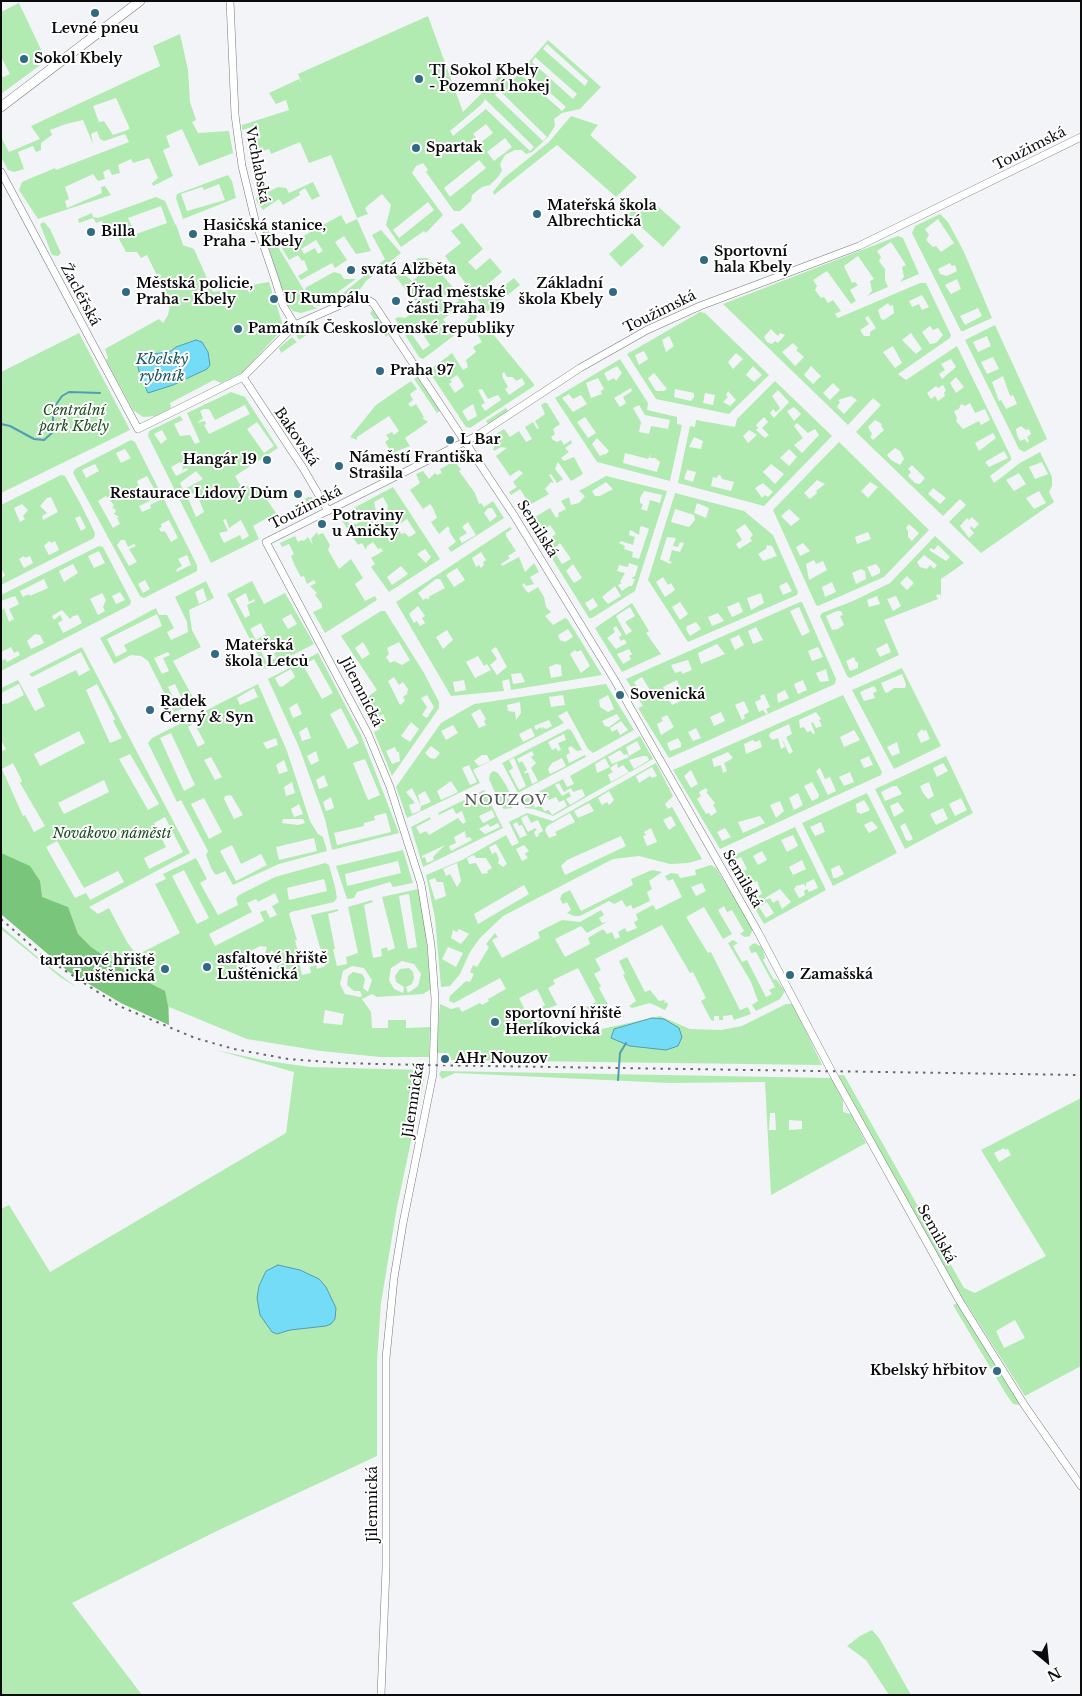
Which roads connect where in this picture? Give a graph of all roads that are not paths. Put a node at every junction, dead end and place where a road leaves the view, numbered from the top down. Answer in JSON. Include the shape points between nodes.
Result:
{"nodes":[{"id":1,"x":140,"y":1,"type":"edge"},
{"id":2,"x":230,"y":1,"type":"edge"},
{"id":3,"x":1,"y":107,"type":"edge"},
{"id":4,"x":1081,"y":137,"type":"edge"},
{"id":5,"x":1,"y":172,"type":"edge"},
{"id":6,"x":295,"y":325,"type":"junction"},
{"id":7,"x":243,"y":377,"type":"junction"},
{"id":8,"x":465,"y":441,"type":"junction"},
{"id":9,"x":328,"y":511,"type":"junction"},
{"id":10,"x":266,"y":542,"type":"joint"},
{"id":11,"x":1081,"y":1486,"type":"edge"},
{"id":12,"x":381,"y":1695,"type":"edge"}],
"edges":[{"from":1,"to":3,"type":"main road"},
{"from":2,"to":6,"type":"street","name":"Vrchlabská","via":[[234,108],[242,166],[255,220],[278,290]]},
{"from":4,"to":8,"type":"street","name":"Toužimská","via":[[859,246],[700,306],[647,330]]},
{"from":5,"to":7,"type":"street","name":"Žacléřská","via":[[138,429]]},
{"from":6,"to":7,"type":"street"},
{"from":6,"to":8,"type":"street","name":"Semilská","via":[[363,297],[373,303]]},
{"from":7,"to":9,"type":"street","name":"Bakovská","via":[[304,468]]},
{"from":8,"to":9,"type":"street","name":"Toužimská"},
{"from":8,"to":11,"type":"street","name":"Semilská","via":[[644,730],[960,1302],[1025,1406]]},
{"from":9,"to":10,"type":"street","name":"Toužimská"},
{"from":10,"to":12,"type":"street","name":"Jilemnická","via":[[368,734],[387,778],[419,874],[431,944],[435,998],[433,1074],[403,1223],[386,1358],[386,1568]]}]}
